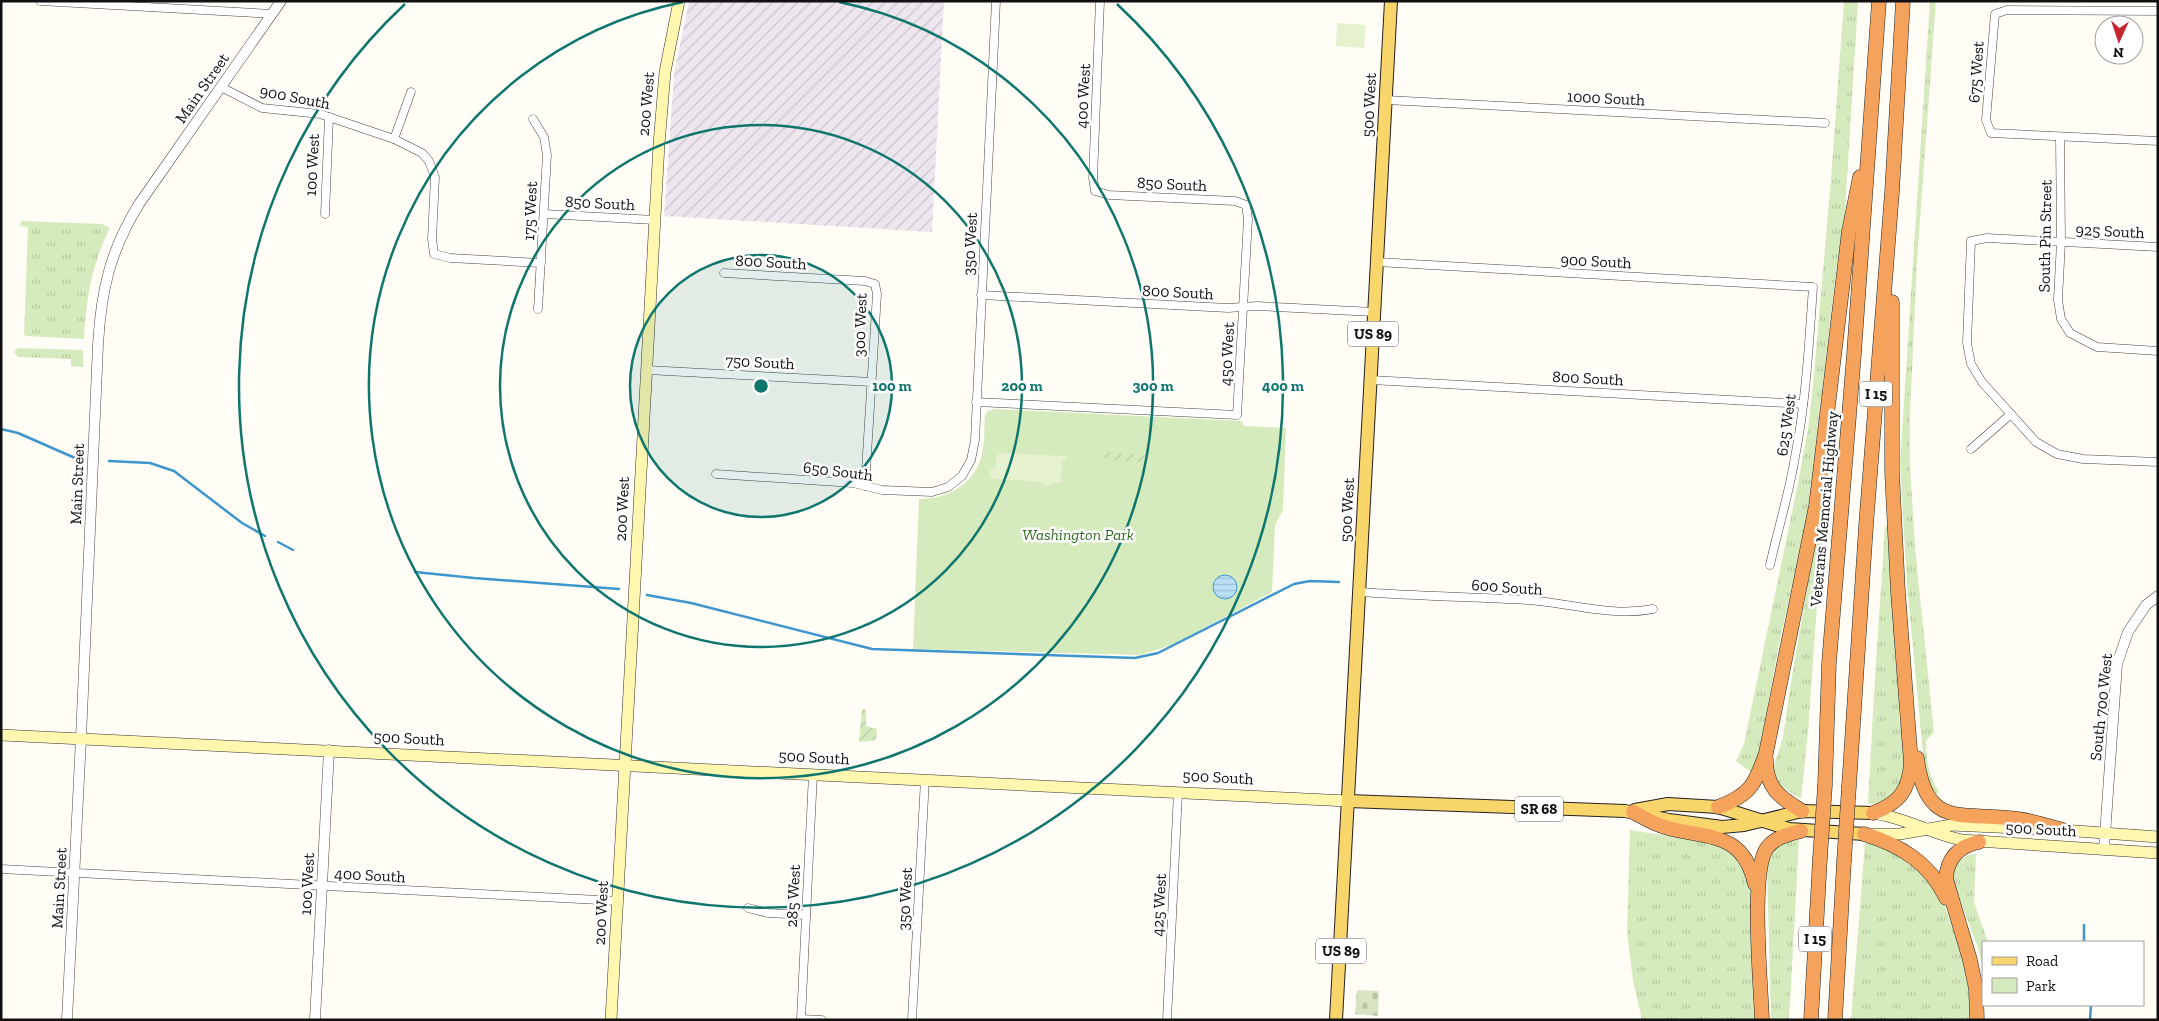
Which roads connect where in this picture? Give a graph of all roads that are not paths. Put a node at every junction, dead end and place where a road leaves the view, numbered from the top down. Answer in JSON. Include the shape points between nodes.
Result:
{"nodes":[{"id":1,"x":40,"y":1,"type":"edge"},
{"id":2,"x":281,"y":1,"type":"edge"},
{"id":3,"x":679,"y":1,"type":"edge"},
{"id":4,"x":996,"y":1,"type":"edge"},
{"id":5,"x":1100,"y":1,"type":"edge"},
{"id":6,"x":1391,"y":1,"type":"edge"},
{"id":7,"x":1880,"y":1,"type":"edge"},
{"id":8,"x":1903,"y":1,"type":"edge"},
{"id":9,"x":2158,"y":11,"type":"edge"},
{"id":10,"x":272,"y":14,"type":"junction"},
{"id":11,"x":221,"y":87,"type":"junction"},
{"id":12,"x":411,"y":92,"type":"dead end"},
{"id":13,"x":1386,"y":100,"type":"junction"},
{"id":14,"x":329,"y":117,"type":"junction"},
{"id":15,"x":533,"y":119,"type":"dead end"},
{"id":16,"x":1872,"y":120,"type":"junction"},
{"id":17,"x":1825,"y":123,"type":"dead end"},
{"id":18,"x":2060,"y":137,"type":"junction"},
{"id":19,"x":394,"y":139,"type":"junction"},
{"id":20,"x":2158,"y":141,"type":"edge"},
{"id":21,"x":1095,"y":191,"type":"joint"},
{"id":22,"x":1892,"y":192,"type":"junction"},
{"id":23,"x":1246,"y":205,"type":"joint"},
{"id":24,"x":325,"y":214,"type":"dead end"},
{"id":25,"x":544,"y":214,"type":"junction"},
{"id":26,"x":654,"y":220,"type":"junction"},
{"id":27,"x":2061,"y":242,"type":"junction"},
{"id":28,"x":2158,"y":247,"type":"edge"},
{"id":29,"x":1377,"y":262,"type":"junction"},
{"id":30,"x":541,"y":263,"type":"junction"},
{"id":31,"x":724,"y":273,"type":"dead end"},
{"id":32,"x":875,"y":284,"type":"joint"},
{"id":33,"x":1813,"y":287,"type":"joint"},
{"id":34,"x":981,"y":295,"type":"junction"},
{"id":35,"x":1244,"y":307,"type":"junction"},
{"id":36,"x":538,"y":309,"type":"dead end"},
{"id":37,"x":1374,"y":312,"type":"junction"},
{"id":38,"x":2158,"y":351,"type":"edge"},
{"id":39,"x":647,"y":370,"type":"junction"},
{"id":40,"x":1371,"y":380,"type":"junction"},
{"id":41,"x":872,"y":382,"type":"junction"},
{"id":42,"x":976,"y":402,"type":"junction"},
{"id":43,"x":1803,"y":404,"type":"junction"},
{"id":44,"x":2011,"y":414,"type":"junction"},
{"id":45,"x":1971,"y":449,"type":"dead end"},
{"id":46,"x":2158,"y":462,"type":"edge"},
{"id":47,"x":716,"y":474,"type":"dead end"},
{"id":48,"x":955,"y":482,"type":"joint"},
{"id":49,"x":865,"y":486,"type":"junction"},
{"id":50,"x":1770,"y":565,"type":"dead end"},
{"id":51,"x":1359,"y":592,"type":"junction"},
{"id":52,"x":2158,"y":596,"type":"edge"},
{"id":53,"x":1653,"y":609,"type":"dead end"},
{"id":54,"x":1908,"y":711,"type":"junction"},
{"id":55,"x":1,"y":734,"type":"edge"},
{"id":56,"x":82,"y":738,"type":"junction"},
{"id":57,"x":329,"y":750,"type":"junction"},
{"id":58,"x":1766,"y":753,"type":"junction"},
{"id":59,"x":625,"y":764,"type":"junction"},
{"id":60,"x":813,"y":774,"type":"junction"},
{"id":61,"x":925,"y":779,"type":"junction"},
{"id":62,"x":1178,"y":792,"type":"junction"},
{"id":63,"x":1348,"y":800,"type":"junction"},
{"id":64,"x":1718,"y":807,"type":"junction"},
{"id":65,"x":1802,"y":811,"type":"junction"},
{"id":66,"x":1629,"y":812,"type":"junction"},
{"id":67,"x":1873,"y":813,"type":"junction"},
{"id":68,"x":1761,"y":820,"type":"junction"},
{"id":69,"x":1924,"y":829,"type":"junction"},
{"id":70,"x":1801,"y":830,"type":"junction"},
{"id":71,"x":2063,"y":830,"type":"junction"},
{"id":72,"x":2106,"y":833,"type":"junction"},
{"id":73,"x":1864,"y":834,"type":"junction"},
{"id":74,"x":2158,"y":837,"type":"edge"},
{"id":75,"x":1979,"y":842,"type":"junction"},
{"id":76,"x":2104,"y":849,"type":"junction"},
{"id":77,"x":2158,"y":853,"type":"edge"},
{"id":78,"x":1,"y":869,"type":"edge"},
{"id":79,"x":74,"y":873,"type":"junction"},
{"id":80,"x":322,"y":886,"type":"junction"},
{"id":81,"x":1758,"y":892,"type":"junction"},
{"id":82,"x":618,"y":901,"type":"junction"},
{"id":83,"x":748,"y":908,"type":"dead end"},
{"id":84,"x":806,"y":915,"type":"junction"},
{"id":85,"x":1960,"y":928,"type":"junction"},
{"id":86,"x":801,"y":1019,"type":"edge"},
{"id":87,"x":67,"y":1020,"type":"edge"},
{"id":88,"x":315,"y":1020,"type":"edge"},
{"id":89,"x":611,"y":1020,"type":"edge"},
{"id":90,"x":822,"y":1020,"type":"edge"},
{"id":91,"x":912,"y":1020,"type":"edge"},
{"id":92,"x":1167,"y":1020,"type":"edge"},
{"id":93,"x":1336,"y":1020,"type":"edge"},
{"id":94,"x":1762,"y":1020,"type":"edge"},
{"id":95,"x":1810,"y":1020,"type":"edge"},
{"id":96,"x":1835,"y":1020,"type":"edge"},
{"id":97,"x":1977,"y":1020,"type":"edge"}],
"edges":[{"from":1,"to":10,"type":"street"},
{"from":2,"to":10,"type":"street","name":"Main Street"},
{"from":3,"to":26,"type":"main road","name":"200 West","via":[[665,72]]},
{"from":4,"to":34,"type":"street","name":"350 West"},
{"from":5,"to":21,"type":"street","name":"400 West"},
{"from":6,"to":13,"type":"main road","name":"500 West","number":"US 89"},
{"from":7,"to":16,"type":"highway","name":"Veterans Memorial Highway","number":"I 15"},
{"from":8,"to":22,"type":"highway","number":"I 15"},
{"from":9,"to":18,"type":"street","name":"675 West","via":[[2007,10],[1996,14],[1986,120],[1991,133]]},
{"from":10,"to":11,"type":"street","name":"Main Street"},
{"from":11,"to":14,"type":"street","name":"900 South","via":[[262,108]]},
{"from":11,"to":56,"type":"street","name":"Main Street","via":[[131,218],[105,281],[98,345]]},
{"from":12,"to":19,"type":"street"},
{"from":13,"to":17,"type":"street","name":"1000 South"},
{"from":13,"to":29,"type":"main road","name":"500 West","number":"US 89"},
{"from":14,"to":19,"type":"street","name":"900 South"},
{"from":14,"to":24,"type":"street","name":"100 West"},
{"from":15,"to":25,"type":"street","name":"175 West","via":[[540,127],[546,146]]},
{"from":16,"to":58,"type":"highway","via":[[1849,231],[1816,506]]},
{"from":16,"to":95,"type":"highway","name":"Veterans Memorial Highway","number":"I 15","bridge":true,"via":[[1829,663]]},
{"from":18,"to":20,"type":"street"},
{"from":18,"to":27,"type":"street","name":"South Pin Street"},
{"from":19,"to":30,"type":"street","name":"900 South","via":[[425,156],[432,166],[435,182],[434,254],[450,258]]},
{"from":21,"to":23,"type":"street","name":"850 South","via":[[1110,195],[1234,201]]},
{"from":22,"to":54,"type":"highway","via":[[1892,472]]},
{"from":22,"to":96,"type":"highway","number":"I 15","bridge":true,"via":[[1866,526]]},
{"from":23,"to":35,"type":"street","name":"450 West"},
{"from":25,"to":26,"type":"street","name":"850 South"},
{"from":25,"to":30,"type":"street","name":"175 West"},
{"from":26,"to":39,"type":"main road","name":"200 West"},
{"from":27,"to":28,"type":"street","name":"925 South"},
{"from":27,"to":38,"type":"street","name":"South Pin Street","via":[[2058,300],[2061,319],[2070,333],[2097,347]]},
{"from":27,"to":44,"type":"street","name":"925 South","via":[[1987,238],[1971,241],[1968,343],[1971,364],[1982,382]]},
{"from":29,"to":33,"type":"street","name":"900 South"},
{"from":29,"to":37,"type":"main road","name":"500 West","number":"US 89"},
{"from":30,"to":36,"type":"street","name":"175 West"},
{"from":31,"to":32,"type":"street","name":"800 South","via":[[865,280]]},
{"from":32,"to":41,"type":"street","name":"300 West"},
{"from":33,"to":43,"type":"street","name":"625 West"},
{"from":34,"to":35,"type":"street","name":"800 South"},
{"from":34,"to":42,"type":"street","name":"350 West"},
{"from":35,"to":37,"type":"street","name":"800 South"},
{"from":35,"to":42,"type":"street","name":"450 West","via":[[1238,415]]},
{"from":37,"to":40,"type":"main road","name":"500 West","number":"US 89"},
{"from":39,"to":41,"type":"street","name":"750 South"},
{"from":39,"to":59,"type":"main road","name":"200 West"},
{"from":40,"to":43,"type":"street","name":"800 South"},
{"from":40,"to":51,"type":"main road","name":"500 West","number":"US 89"},
{"from":41,"to":49,"type":"street","name":"300 West"},
{"from":42,"to":48,"type":"street","name":"350 West","via":[[974,450],[967,468]]},
{"from":43,"to":50,"type":"street","name":"625 West","via":[[1792,476]]},
{"from":44,"to":45,"type":"street"},
{"from":44,"to":46,"type":"street","via":[[2036,442],[2057,454],[2083,459]]},
{"from":47,"to":49,"type":"street","name":"650 South"},
{"from":48,"to":49,"type":"street","name":"650 South","via":[[940,490],[926,492]]},
{"from":51,"to":53,"type":"street","name":"600 South","via":[[1530,600],[1574,608]]},
{"from":51,"to":63,"type":"main road","name":"500 West","number":"US 89"},
{"from":52,"to":72,"type":"street","name":"South 700 West","via":[[2146,605],[2128,632],[2117,664]]},
{"from":54,"to":67,"type":"highway","via":[[1911,763],[1905,791],[1892,803]]},
{"from":54,"to":71,"type":"highway","via":[[1922,785],[1936,806],[1954,815],[2018,819]]},
{"from":55,"to":56,"type":"main road","name":"500 South"},
{"from":56,"to":57,"type":"main road","name":"500 South"},
{"from":56,"to":79,"type":"street","name":"Main Street"},
{"from":57,"to":59,"type":"main road","name":"500 South"},
{"from":57,"to":80,"type":"street","name":"100 West"},
{"from":58,"to":64,"type":"highway","via":[[1757,776],[1745,793]]},
{"from":58,"to":65,"type":"highway","via":[[1766,773],[1771,785]]},
{"from":59,"to":60,"type":"main road","name":"500 South","number":"SR 68"},
{"from":59,"to":82,"type":"main road","name":"200 West"},
{"from":60,"to":61,"type":"main road","name":"500 South","number":"SR 68"},
{"from":60,"to":84,"type":"street","name":"285 West"},
{"from":61,"to":62,"type":"main road","name":"500 South","number":"SR 68"},
{"from":61,"to":91,"type":"street","name":"350 West"},
{"from":62,"to":63,"type":"main road","name":"500 South","number":"SR 68"},
{"from":62,"to":92,"type":"street","name":"425 West"},
{"from":63,"to":66,"type":"main road","name":"500 South","number":"SR 68"},
{"from":63,"to":93,"type":"main road","name":"500 West","number":"US 89"},
{"from":64,"to":66,"type":"main road","name":"500 South","number":"SR 68","via":[[1668,804]]},
{"from":64,"to":68,"type":"main road","name":"500 South","number":"SR 68"},
{"from":65,"to":67,"type":"main road","name":"500 South","number":"SR 68"},
{"from":65,"to":68,"type":"main road","name":"500 South","number":"SR 68"},
{"from":66,"to":68,"type":"main road","name":"500 South","number":"SR 68","via":[[1715,827]]},
{"from":66,"to":81,"type":"highway","via":[[1668,828],[1728,842],[1750,865]]},
{"from":67,"to":69,"type":"main road","name":"500 South","number":"SR 68"},
{"from":68,"to":70,"type":"main road","name":"500 South","number":"SR 68"},
{"from":69,"to":71,"type":"main road","name":"500 South","number":"SR 68","via":[[1951,825]]},
{"from":69,"to":73,"type":"main road","name":"500 South","number":"SR 68","via":[[1900,834]]},
{"from":69,"to":75,"type":"main road","name":"500 South","number":"SR 68"},
{"from":70,"to":73,"type":"main road","name":"500 South","number":"SR 68"},
{"from":70,"to":81,"type":"highway","via":[[1782,837],[1766,849],[1760,867]]},
{"from":71,"to":72,"type":"main road","name":"500 South","number":"SR 68"},
{"from":72,"to":74,"type":"main road","name":"500 South","number":"SR 68"},
{"from":72,"to":76,"type":"street","name":"South 700 West"},
{"from":73,"to":85,"type":"highway","via":[[1897,846],[1924,866],[1940,886]]},
{"from":75,"to":76,"type":"main road","name":"500 South","number":"SR 68"},
{"from":75,"to":85,"type":"highway","via":[[1956,852],[1947,868],[1947,884]]},
{"from":76,"to":77,"type":"main road","name":"500 South","number":"SR 68"},
{"from":78,"to":79,"type":"street","name":"400 South"},
{"from":79,"to":80,"type":"street","name":"400 South"},
{"from":79,"to":87,"type":"street","name":"Main Street"},
{"from":80,"to":82,"type":"street","name":"400 South"},
{"from":80,"to":88,"type":"street","name":"100 West"},
{"from":81,"to":94,"type":"highway"},
{"from":82,"to":89,"type":"main road","name":"200 West"},
{"from":83,"to":84,"type":"street","via":[[768,913]]},
{"from":84,"to":86,"type":"street","name":"285 West"},
{"from":85,"to":97,"type":"highway","via":[[1974,975]]},
{"from":86,"to":90,"type":"street"}]}
